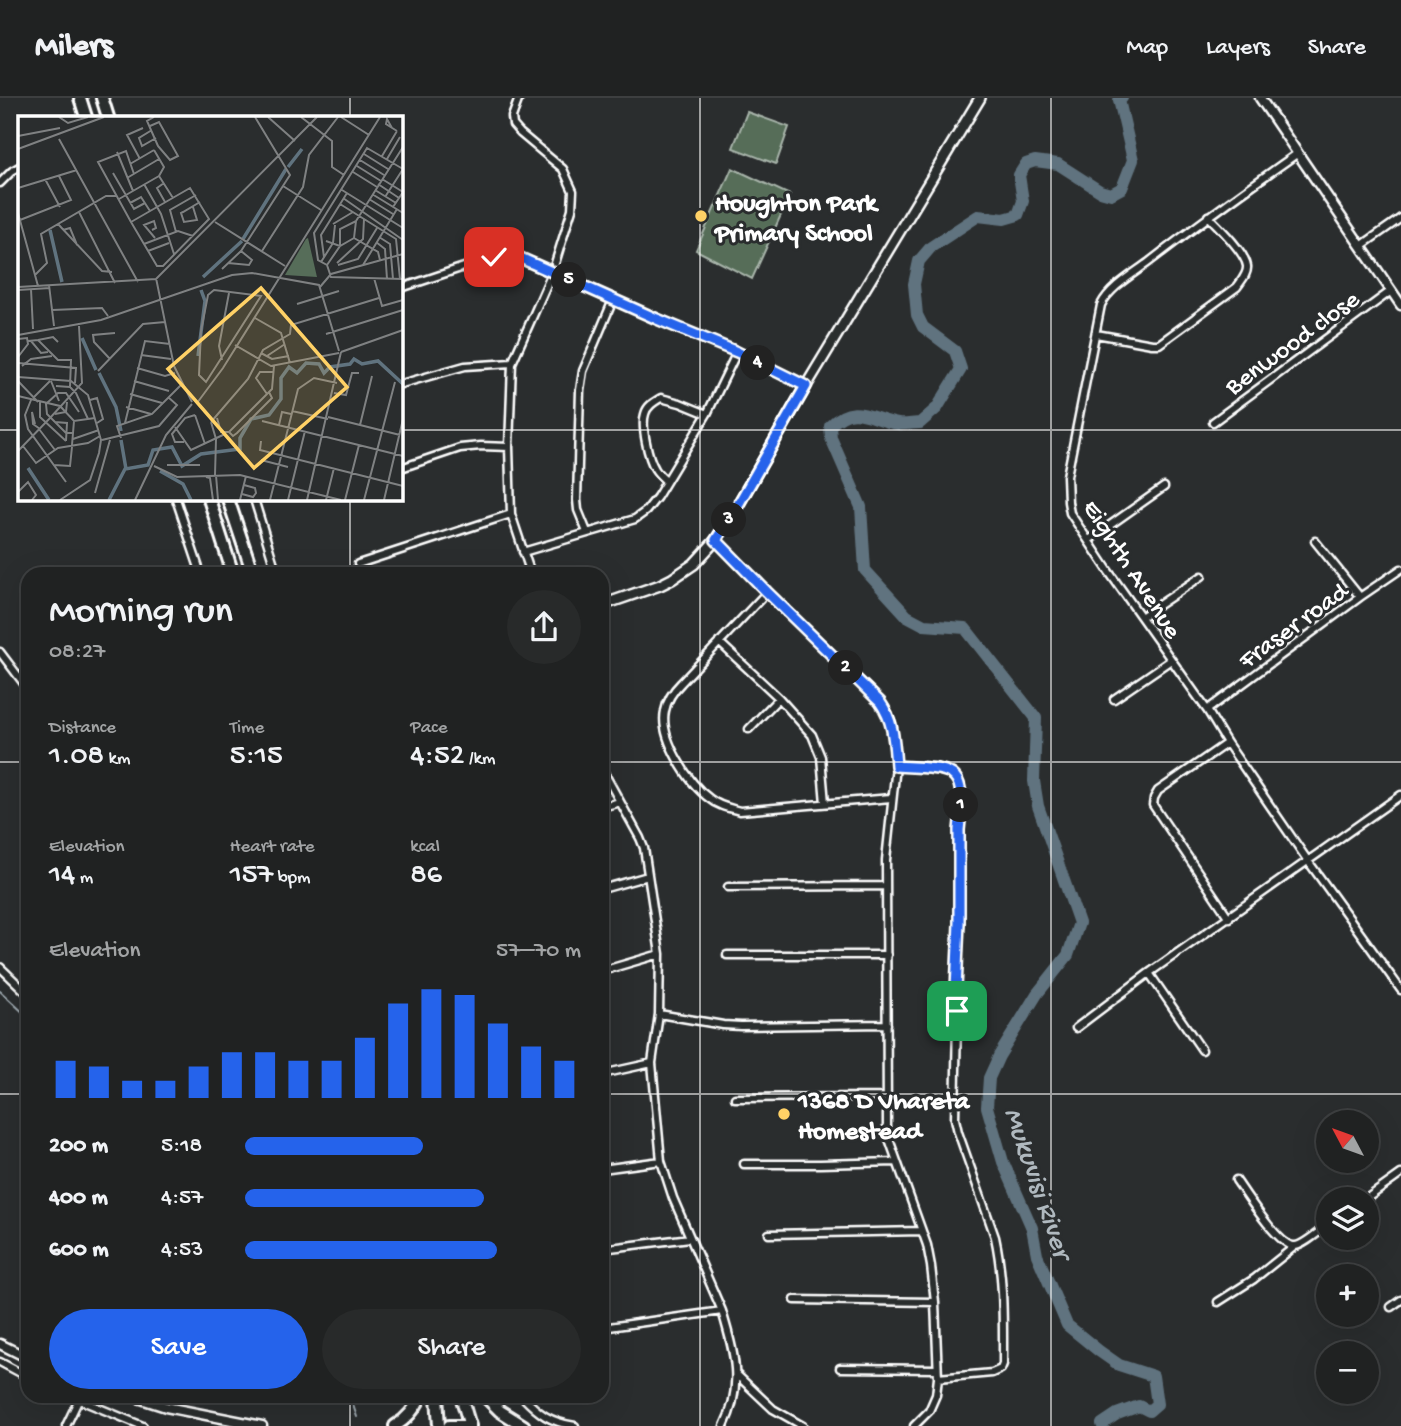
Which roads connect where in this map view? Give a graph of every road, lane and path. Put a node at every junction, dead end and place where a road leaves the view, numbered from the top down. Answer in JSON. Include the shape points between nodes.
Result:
{"nodes":[{"id":1,"x":80,"y":98,"type":"edge"},
{"id":2,"x":102,"y":98,"type":"edge"},
{"id":3,"x":519,"y":98,"type":"edge"},
{"id":4,"x":980,"y":98,"type":"edge"},
{"id":5,"x":1260,"y":98,"type":"edge"},
{"id":6,"x":86,"y":116,"type":"edge"},
{"id":7,"x":108,"y":116,"type":"edge"},
{"id":8,"x":1298,"y":153,"type":"junction"},
{"id":9,"x":18,"y":167,"type":"edge"},
{"id":10,"x":0,"y":183,"type":"edge"},
{"id":11,"x":1208,"y":216,"type":"junction"},
{"id":12,"x":1401,"y":218,"type":"edge"},
{"id":13,"x":1361,"y":246,"type":"junction"},
{"id":14,"x":552,"y":273,"type":"junction"},
{"id":15,"x":402,"y":288,"type":"edge"},
{"id":16,"x":1391,"y":291,"type":"junction"},
{"id":17,"x":613,"y":300,"type":"junction"},
{"id":18,"x":1401,"y":305,"type":"edge"},
{"id":19,"x":1096,"y":334,"type":"junction"},
{"id":20,"x":737,"y":352,"type":"junction"},
{"id":21,"x":512,"y":362,"type":"junction"},
{"id":22,"x":402,"y":384,"type":"edge"},
{"id":23,"x":806,"y":386,"type":"junction"},
{"id":24,"x":707,"y":414,"type":"junction"},
{"id":25,"x":1213,"y":422,"type":"dead end"},
{"id":26,"x":509,"y":447,"type":"junction"},
{"id":27,"x":402,"y":468,"type":"edge"},
{"id":28,"x":666,"y":481,"type":"junction"},
{"id":29,"x":1164,"y":488,"type":"dead end"},
{"id":30,"x":176,"y":500,"type":"edge"},
{"id":31,"x":209,"y":500,"type":"edge"},
{"id":32,"x":228,"y":500,"type":"edge"},
{"id":33,"x":254,"y":500,"type":"edge"},
{"id":34,"x":511,"y":514,"type":"junction"},
{"id":35,"x":586,"y":532,"type":"junction"},
{"id":36,"x":716,"y":540,"type":"junction"},
{"id":37,"x":1089,"y":540,"type":"junction"},
{"id":38,"x":1315,"y":541,"type":"dead end"},
{"id":39,"x":523,"y":552,"type":"junction"},
{"id":40,"x":358,"y":564,"type":"dead end"},
{"id":41,"x":199,"y":567,"type":"edge"},
{"id":42,"x":231,"y":567,"type":"edge"},
{"id":43,"x":251,"y":567,"type":"edge"},
{"id":44,"x":275,"y":567,"type":"edge"},
{"id":45,"x":528,"y":567,"type":"edge"},
{"id":46,"x":1401,"y":569,"type":"edge"},
{"id":47,"x":1202,"y":576,"type":"dead end"},
{"id":48,"x":767,"y":592,"type":"junction"},
{"id":49,"x":1360,"y":597,"type":"junction"},
{"id":50,"x":609,"y":603,"type":"edge"},
{"id":51,"x":1141,"y":617,"type":"junction"},
{"id":52,"x":719,"y":642,"type":"junction"},
{"id":53,"x":0,"y":652,"type":"edge"},
{"id":54,"x":1171,"y":660,"type":"junction"},
{"id":55,"x":21,"y":680,"type":"edge"},
{"id":56,"x":779,"y":698,"type":"junction"},
{"id":57,"x":1114,"y":699,"type":"dead end"},
{"id":58,"x":1207,"y":710,"type":"junction"},
{"id":59,"x":750,"y":729,"type":"dead end"},
{"id":60,"x":1227,"y":743,"type":"junction"},
{"id":61,"x":896,"y":766,"type":"junction"},
{"id":62,"x":609,"y":782,"type":"edge"},
{"id":63,"x":1401,"y":795,"type":"edge"},
{"id":64,"x":891,"y":798,"type":"junction"},
{"id":65,"x":620,"y":802,"type":"junction"},
{"id":66,"x":825,"y":803,"type":"junction"},
{"id":67,"x":609,"y":805,"type":"edge"},
{"id":68,"x":1308,"y":861,"type":"junction"},
{"id":69,"x":648,"y":876,"type":"junction"},
{"id":70,"x":886,"y":886,"type":"junction"},
{"id":71,"x":728,"y":887,"type":"dead end"},
{"id":72,"x":609,"y":888,"type":"edge"},
{"id":73,"x":1229,"y":918,"type":"junction"},
{"id":74,"x":660,"y":954,"type":"junction"},
{"id":75,"x":727,"y":955,"type":"dead end"},
{"id":76,"x":887,"y":955,"type":"junction"},
{"id":77,"x":0,"y":967,"type":"edge"},
{"id":78,"x":609,"y":969,"type":"edge"},
{"id":79,"x":1149,"y":973,"type":"junction"},
{"id":80,"x":21,"y":987,"type":"edge"},
{"id":81,"x":1401,"y":990,"type":"edge"},
{"id":82,"x":659,"y":1014,"type":"junction"},
{"id":83,"x":887,"y":1024,"type":"junction"},
{"id":84,"x":1076,"y":1028,"type":"dead end"},
{"id":85,"x":1202,"y":1049,"type":"dead end"},
{"id":86,"x":652,"y":1063,"type":"junction"},
{"id":87,"x":609,"y":1072,"type":"edge"},
{"id":88,"x":886,"y":1097,"type":"junction"},
{"id":89,"x":735,"y":1098,"type":"dead end"},
{"id":90,"x":661,"y":1161,"type":"junction"},
{"id":91,"x":896,"y":1162,"type":"junction"},
{"id":92,"x":744,"y":1164,"type":"dead end"},
{"id":93,"x":609,"y":1168,"type":"edge"},
{"id":94,"x":1401,"y":1174,"type":"edge"},
{"id":95,"x":1236,"y":1180,"type":"dead end"},
{"id":96,"x":1379,"y":1190,"type":"edge"},
{"id":97,"x":922,"y":1231,"type":"junction"},
{"id":98,"x":1316,"y":1233,"type":"edge"},
{"id":99,"x":769,"y":1234,"type":"dead end"},
{"id":100,"x":690,"y":1238,"type":"junction"},
{"id":101,"x":1294,"y":1247,"type":"junction"},
{"id":102,"x":609,"y":1248,"type":"edge"},
{"id":103,"x":795,"y":1300,"type":"dead end"},
{"id":104,"x":1401,"y":1300,"type":"edge"},
{"id":105,"x":935,"y":1302,"type":"junction"},
{"id":106,"x":1218,"y":1302,"type":"dead end"},
{"id":107,"x":1391,"y":1307,"type":"dead end"},
{"id":108,"x":722,"y":1311,"type":"junction"},
{"id":109,"x":609,"y":1327,"type":"edge"},
{"id":110,"x":0,"y":1344,"type":"edge"},
{"id":111,"x":21,"y":1354,"type":"edge"},
{"id":112,"x":0,"y":1362,"type":"edge"},
{"id":113,"x":840,"y":1368,"type":"dead end"},
{"id":114,"x":937,"y":1369,"type":"junction"},
{"id":115,"x":21,"y":1373,"type":"edge"},
{"id":116,"x":736,"y":1374,"type":"junction"},
{"id":117,"x":938,"y":1378,"type":"junction"},
{"id":118,"x":77,"y":1403,"type":"edge"},
{"id":119,"x":83,"y":1403,"type":"edge"},
{"id":120,"x":154,"y":1403,"type":"edge"},
{"id":121,"x":418,"y":1403,"type":"edge"},
{"id":122,"x":437,"y":1403,"type":"edge"},
{"id":123,"x":463,"y":1403,"type":"edge"},
{"id":124,"x":492,"y":1403,"type":"edge"},
{"id":125,"x":528,"y":1403,"type":"edge"},
{"id":126,"x":923,"y":1418,"type":"junction"},
{"id":127,"x":219,"y":1422,"type":"edge"},
{"id":128,"x":66,"y":1426,"type":"edge"},
{"id":129,"x":144,"y":1426,"type":"edge"},
{"id":130,"x":261,"y":1426,"type":"edge"},
{"id":131,"x":395,"y":1426,"type":"edge"},
{"id":132,"x":439,"y":1426,"type":"edge"},
{"id":133,"x":449,"y":1426,"type":"edge"},
{"id":134,"x":464,"y":1426,"type":"edge"},
{"id":135,"x":470,"y":1426,"type":"edge"},
{"id":136,"x":524,"y":1426,"type":"edge"},
{"id":137,"x":575,"y":1426,"type":"edge"},
{"id":138,"x":724,"y":1426,"type":"edge"},
{"id":139,"x":803,"y":1426,"type":"edge"},
{"id":140,"x":914,"y":1426,"type":"edge"},
{"id":141,"x":925,"y":1426,"type":"edge"}],
"edges":[{"from":1,"to":6,"type":"highway"},
{"from":2,"to":7,"type":"highway"},
{"from":3,"to":14,"type":"street","via":[[513,125],[563,169],[573,191]]},
{"from":4,"to":23,"type":"main road"},
{"from":5,"to":8,"type":"street"},
{"from":8,"to":11,"type":"street","name":"Eighth Avenue"},
{"from":8,"to":13,"type":"street"},
{"from":9,"to":10,"type":"street"},
{"from":11,"to":19,"type":"street","name":"Eighth Avenue","via":[[1108,294],[1101,305]]},
{"from":11,"to":19,"type":"street","via":[[1246,264],[1237,287],[1158,344]]},
{"from":12,"to":13,"type":"street"},
{"from":13,"to":16,"type":"street"},
{"from":14,"to":15,"type":"street","via":[[504,255]]},
{"from":14,"to":17,"type":"street"},
{"from":14,"to":21,"type":"street"},
{"from":16,"to":18,"type":"street"},
{"from":16,"to":25,"type":"street","name":"Benwood close"},
{"from":17,"to":20,"type":"street"},
{"from":17,"to":35,"type":"street","via":[[583,371],[580,390],[577,500]]},
{"from":19,"to":37,"type":"street","name":"Eighth Avenue","via":[[1067,476],[1070,513]]},
{"from":20,"to":23,"type":"street"},
{"from":20,"to":24,"type":"street"},
{"from":21,"to":22,"type":"street","via":[[465,366]]},
{"from":21,"to":26,"type":"street"},
{"from":23,"to":36,"type":"main road"},
{"from":24,"to":28,"type":"street"},
{"from":24,"to":28,"type":"street","via":[[661,398],[648,407],[643,423],[648,450],[657,473]]},
{"from":26,"to":27,"type":"street","via":[[460,448]]},
{"from":26,"to":34,"type":"street"},
{"from":28,"to":35,"type":"street","via":[[657,498],[635,519]]},
{"from":29,"to":37,"type":"street"},
{"from":30,"to":41,"type":"street"},
{"from":31,"to":42,"type":"highway"},
{"from":32,"to":43,"type":"highway"},
{"from":33,"to":44,"type":"street"},
{"from":34,"to":39,"type":"street"},
{"from":34,"to":40,"type":"street"},
{"from":35,"to":39,"type":"street"},
{"from":36,"to":48,"type":"street"},
{"from":36,"to":50,"type":"main road","via":[[673,579]]},
{"from":37,"to":51,"type":"street","name":"Eighth Avenue"},
{"from":38,"to":49,"type":"street"},
{"from":39,"to":45,"type":"street"},
{"from":46,"to":49,"type":"street","name":"Fraser road"},
{"from":47,"to":51,"type":"street"},
{"from":48,"to":52,"type":"street"},
{"from":48,"to":61,"type":"street","via":[[880,702],[892,724]]},
{"from":49,"to":58,"type":"street","name":"Fraser road"},
{"from":51,"to":54,"type":"street","name":"Eighth Avenue"},
{"from":52,"to":56,"type":"street"},
{"from":52,"to":66,"type":"street","via":[[673,692],[664,713],[669,740],[688,777],[712,801],[740,811]]},
{"from":53,"to":55,"type":"street"},
{"from":54,"to":57,"type":"street"},
{"from":54,"to":58,"type":"street","name":"Eighth Avenue"},
{"from":56,"to":59,"type":"street"},
{"from":56,"to":66,"type":"street","via":[[817,746]]},
{"from":58,"to":60,"type":"street","name":"Eighth Avenue"},
{"from":60,"to":68,"type":"street","name":"Eighth Avenue"},
{"from":60,"to":73,"type":"street","via":[[1158,791],[1153,805]]},
{"from":61,"to":64,"type":"street"},
{"from":61,"to":117,"type":"street","via":[[944,770],[960,785],[955,1119],[995,1237],[1003,1310],[1000,1369]]},
{"from":62,"to":65,"type":"street"},
{"from":63,"to":68,"type":"street"},
{"from":64,"to":66,"type":"street"},
{"from":64,"to":70,"type":"street"},
{"from":65,"to":67,"type":"street"},
{"from":65,"to":69,"type":"street","via":[[644,848]]},
{"from":68,"to":73,"type":"street"},
{"from":68,"to":81,"type":"street","name":"Eighth Avenue"},
{"from":69,"to":72,"type":"street"},
{"from":69,"to":74,"type":"street"},
{"from":70,"to":71,"type":"street"},
{"from":70,"to":76,"type":"street"},
{"from":73,"to":79,"type":"street"},
{"from":74,"to":78,"type":"street"},
{"from":74,"to":82,"type":"street"},
{"from":75,"to":76,"type":"street"},
{"from":76,"to":83,"type":"street"},
{"from":77,"to":80,"type":"street"},
{"from":79,"to":84,"type":"street"},
{"from":79,"to":85,"type":"street"},
{"from":82,"to":83,"type":"street","via":[[741,1026]]},
{"from":82,"to":86,"type":"street"},
{"from":83,"to":88,"type":"street"},
{"from":86,"to":87,"type":"street"},
{"from":86,"to":90,"type":"street"},
{"from":88,"to":89,"type":"street"},
{"from":88,"to":91,"type":"street"},
{"from":90,"to":93,"type":"street"},
{"from":90,"to":100,"type":"street"},
{"from":91,"to":92,"type":"street"},
{"from":91,"to":97,"type":"street"},
{"from":94,"to":96,"type":"street"},
{"from":95,"to":101,"type":"street","via":[[1267,1223]]},
{"from":97,"to":99,"type":"street"},
{"from":97,"to":105,"type":"street"},
{"from":98,"to":101,"type":"street"},
{"from":100,"to":102,"type":"street"},
{"from":100,"to":108,"type":"street"},
{"from":101,"to":106,"type":"street"},
{"from":103,"to":105,"type":"street"},
{"from":104,"to":107,"type":"street"},
{"from":105,"to":114,"type":"street"},
{"from":108,"to":109,"type":"street"},
{"from":108,"to":116,"type":"street"},
{"from":110,"to":111,"type":"street"},
{"from":112,"to":115,"type":"street"},
{"from":113,"to":114,"type":"street"},
{"from":114,"to":117,"type":"street"},
{"from":116,"to":138,"type":"street","via":[[732,1410]]},
{"from":116,"to":139,"type":"street","via":[[773,1409]]},
{"from":117,"to":126,"type":"street","via":[[933,1403]]},
{"from":118,"to":128,"type":"street"},
{"from":119,"to":129,"type":"street"},
{"from":120,"to":127,"type":"street"},
{"from":121,"to":131,"type":"highway"},
{"from":122,"to":132,"type":"highway"},
{"from":123,"to":135,"type":"highway"},
{"from":124,"to":136,"type":"highway"},
{"from":125,"to":137,"type":"street","via":[[546,1418]]},
{"from":126,"to":140,"type":"street"},
{"from":126,"to":141,"type":"street"},
{"from":127,"to":130,"type":"street"},
{"from":133,"to":134,"type":"highway"}]}
